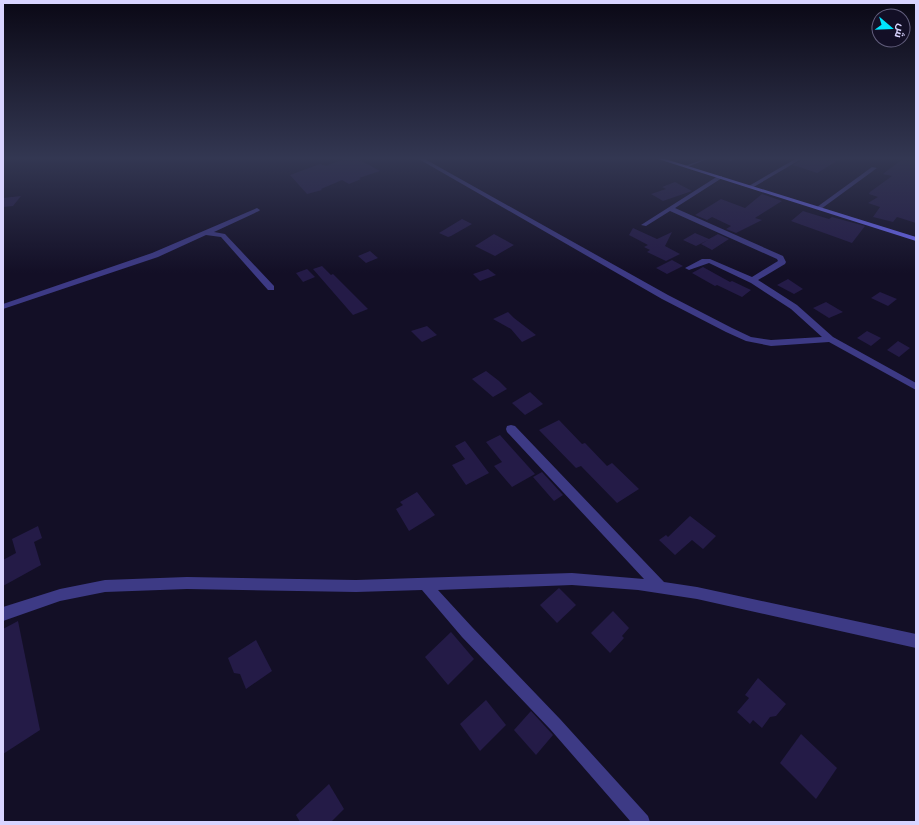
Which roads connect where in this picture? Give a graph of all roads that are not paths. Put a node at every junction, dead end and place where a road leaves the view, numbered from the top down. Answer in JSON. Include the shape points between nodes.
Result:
{"nodes":[{"id":1,"x":488,"y":196,"type":"edge"},
{"id":2,"x":690,"y":196,"type":"edge"},
{"id":3,"x":781,"y":196,"type":"edge"},
{"id":4,"x":834,"y":196,"type":"edge"},
{"id":5,"x":818,"y":208,"type":"junction"},
{"id":6,"x":671,"y":209,"type":"junction"},
{"id":7,"x":257,"y":210,"type":"dead end"},
{"id":8,"x":644,"y":225,"type":"dead end"},
{"id":9,"x":203,"y":234,"type":"junction"},
{"id":10,"x":916,"y":239,"type":"edge"},
{"id":11,"x":689,"y":268,"type":"dead end"},
{"id":12,"x":754,"y":281,"type":"junction"},
{"id":13,"x":271,"y":288,"type":"dead end"},
{"id":14,"x":3,"y":307,"type":"edge"},
{"id":15,"x":830,"y":339,"type":"junction"},
{"id":16,"x":916,"y":387,"type":"edge"},
{"id":17,"x":511,"y":429,"type":"dead end"},
{"id":18,"x":425,"y":584,"type":"junction"},
{"id":19,"x":660,"y":587,"type":"junction"},
{"id":20,"x":3,"y":614,"type":"edge"},
{"id":21,"x":916,"y":641,"type":"edge"},
{"id":22,"x":642,"y":822,"type":"edge"}],
"edges":[{"from":1,"to":15,"type":"street","via":[[640,283],[749,339],[771,343]]},
{"from":2,"to":6,"type":"street"},
{"from":3,"to":5,"type":"street"},
{"from":4,"to":5,"type":"street"},
{"from":5,"to":10,"type":"street"},
{"from":6,"to":8,"type":"street"},
{"from":6,"to":12,"type":"street","via":[[782,259],[780,263],[754,278]]},
{"from":7,"to":9,"type":"street"},
{"from":9,"to":13,"type":"street","via":[[223,235]]},
{"from":9,"to":14,"type":"street","via":[[143,260]]},
{"from":11,"to":12,"type":"street","via":[[710,261]]},
{"from":12,"to":15,"type":"street","via":[[794,307]]},
{"from":15,"to":16,"type":"street"},
{"from":17,"to":19,"type":"street"},
{"from":18,"to":19,"type":"street","via":[[572,579]]},
{"from":18,"to":20,"type":"street","via":[[128,584],[60,595]]},
{"from":18,"to":22,"type":"street"},
{"from":19,"to":21,"type":"street","via":[[738,601]]}]}
